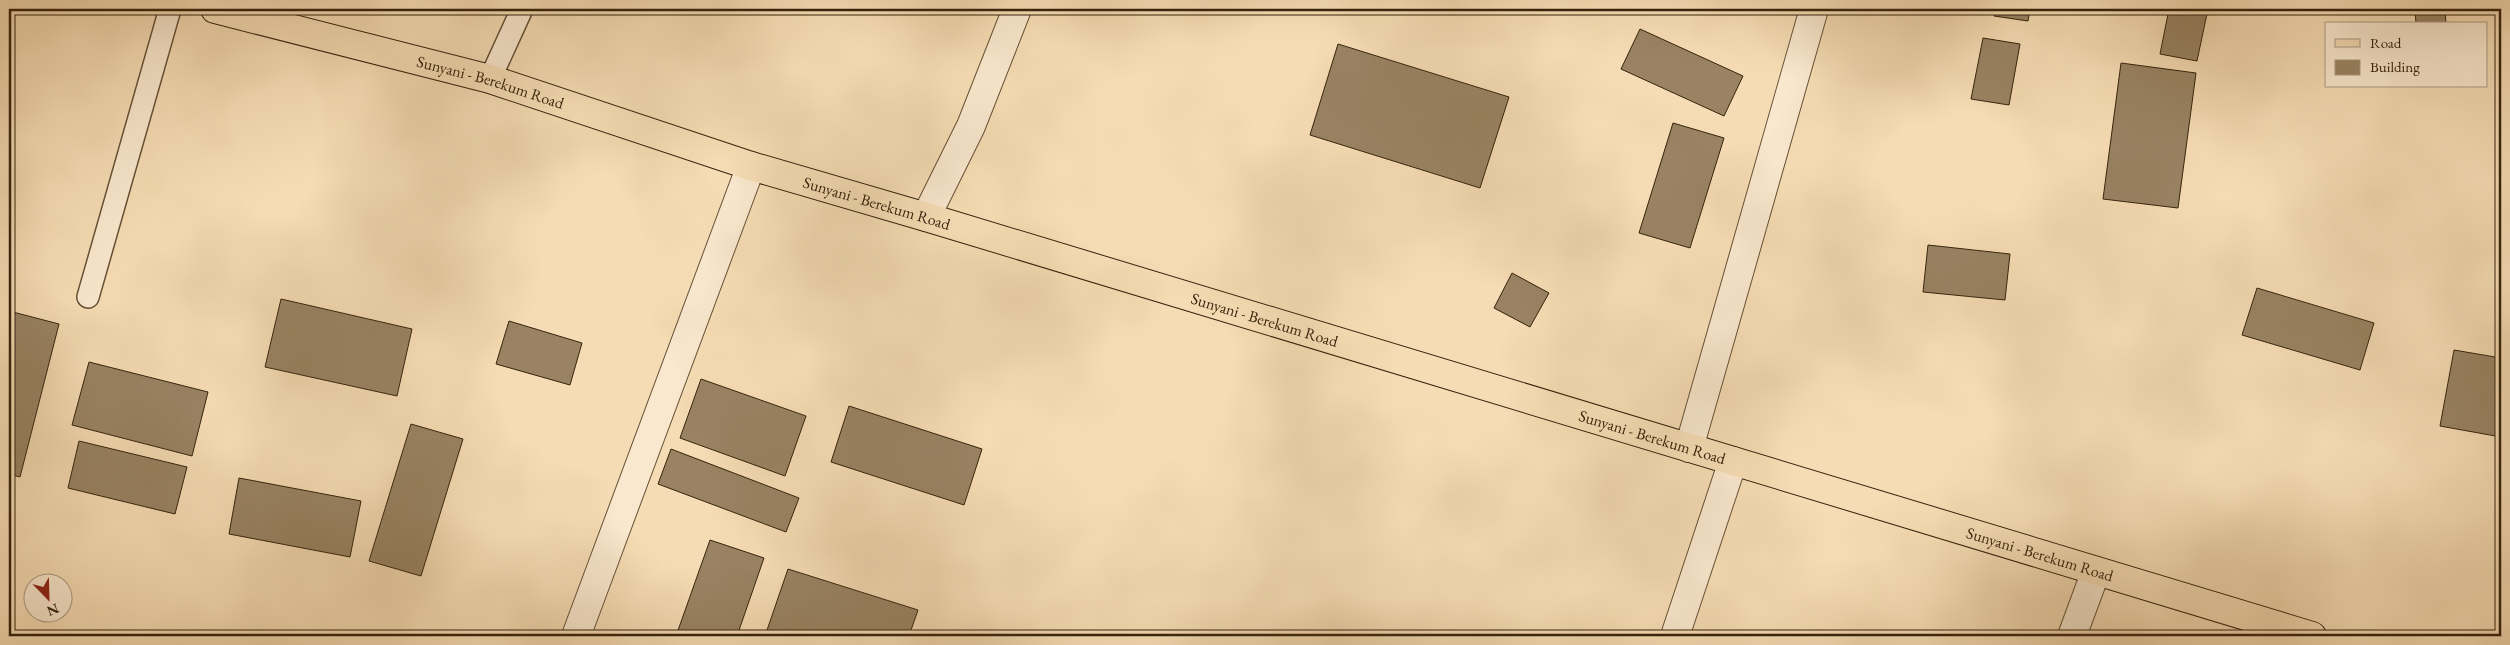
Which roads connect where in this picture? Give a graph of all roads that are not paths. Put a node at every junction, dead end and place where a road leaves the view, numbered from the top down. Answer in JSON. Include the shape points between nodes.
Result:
{"nodes":[{"id":1,"x":170,"y":9,"type":"edge"},
{"id":2,"x":215,"y":9,"type":"edge"},
{"id":3,"x":522,"y":9,"type":"edge"},
{"id":4,"x":1017,"y":9,"type":"edge"},
{"id":5,"x":1814,"y":9,"type":"edge"},
{"id":6,"x":490,"y":79,"type":"junction"},
{"id":7,"x":751,"y":166,"type":"junction"},
{"id":8,"x":926,"y":217,"type":"junction"},
{"id":9,"x":88,"y":297,"type":"dead end"},
{"id":10,"x":1689,"y":448,"type":"junction"},
{"id":11,"x":1733,"y":461,"type":"junction"},
{"id":12,"x":2096,"y":571,"type":"junction"},
{"id":13,"x":576,"y":636,"type":"edge"},
{"id":14,"x":1675,"y":636,"type":"edge"},
{"id":15,"x":2072,"y":636,"type":"edge"},
{"id":16,"x":2312,"y":636,"type":"edge"}],
"edges":[{"from":1,"to":9,"type":"lane"},
{"from":2,"to":6,"type":"main road","name":"Sunyani - Berekum Road"},
{"from":3,"to":6,"type":"lane"},
{"from":4,"to":8,"type":"street","via":[[979,108]]},
{"from":5,"to":10,"type":"street"},
{"from":6,"to":7,"type":"main road","name":"Sunyani - Berekum Road"},
{"from":7,"to":8,"type":"main road","name":"Sunyani - Berekum Road"},
{"from":7,"to":13,"type":"street"},
{"from":8,"to":10,"type":"main road","name":"Sunyani - Berekum Road"},
{"from":10,"to":11,"type":"main road","name":"Sunyani - Berekum Road"},
{"from":11,"to":12,"type":"main road","name":"Sunyani - Berekum Road"},
{"from":11,"to":14,"type":"street"},
{"from":12,"to":15,"type":"street"},
{"from":12,"to":16,"type":"main road","name":"Sunyani - Berekum Road"}]}
